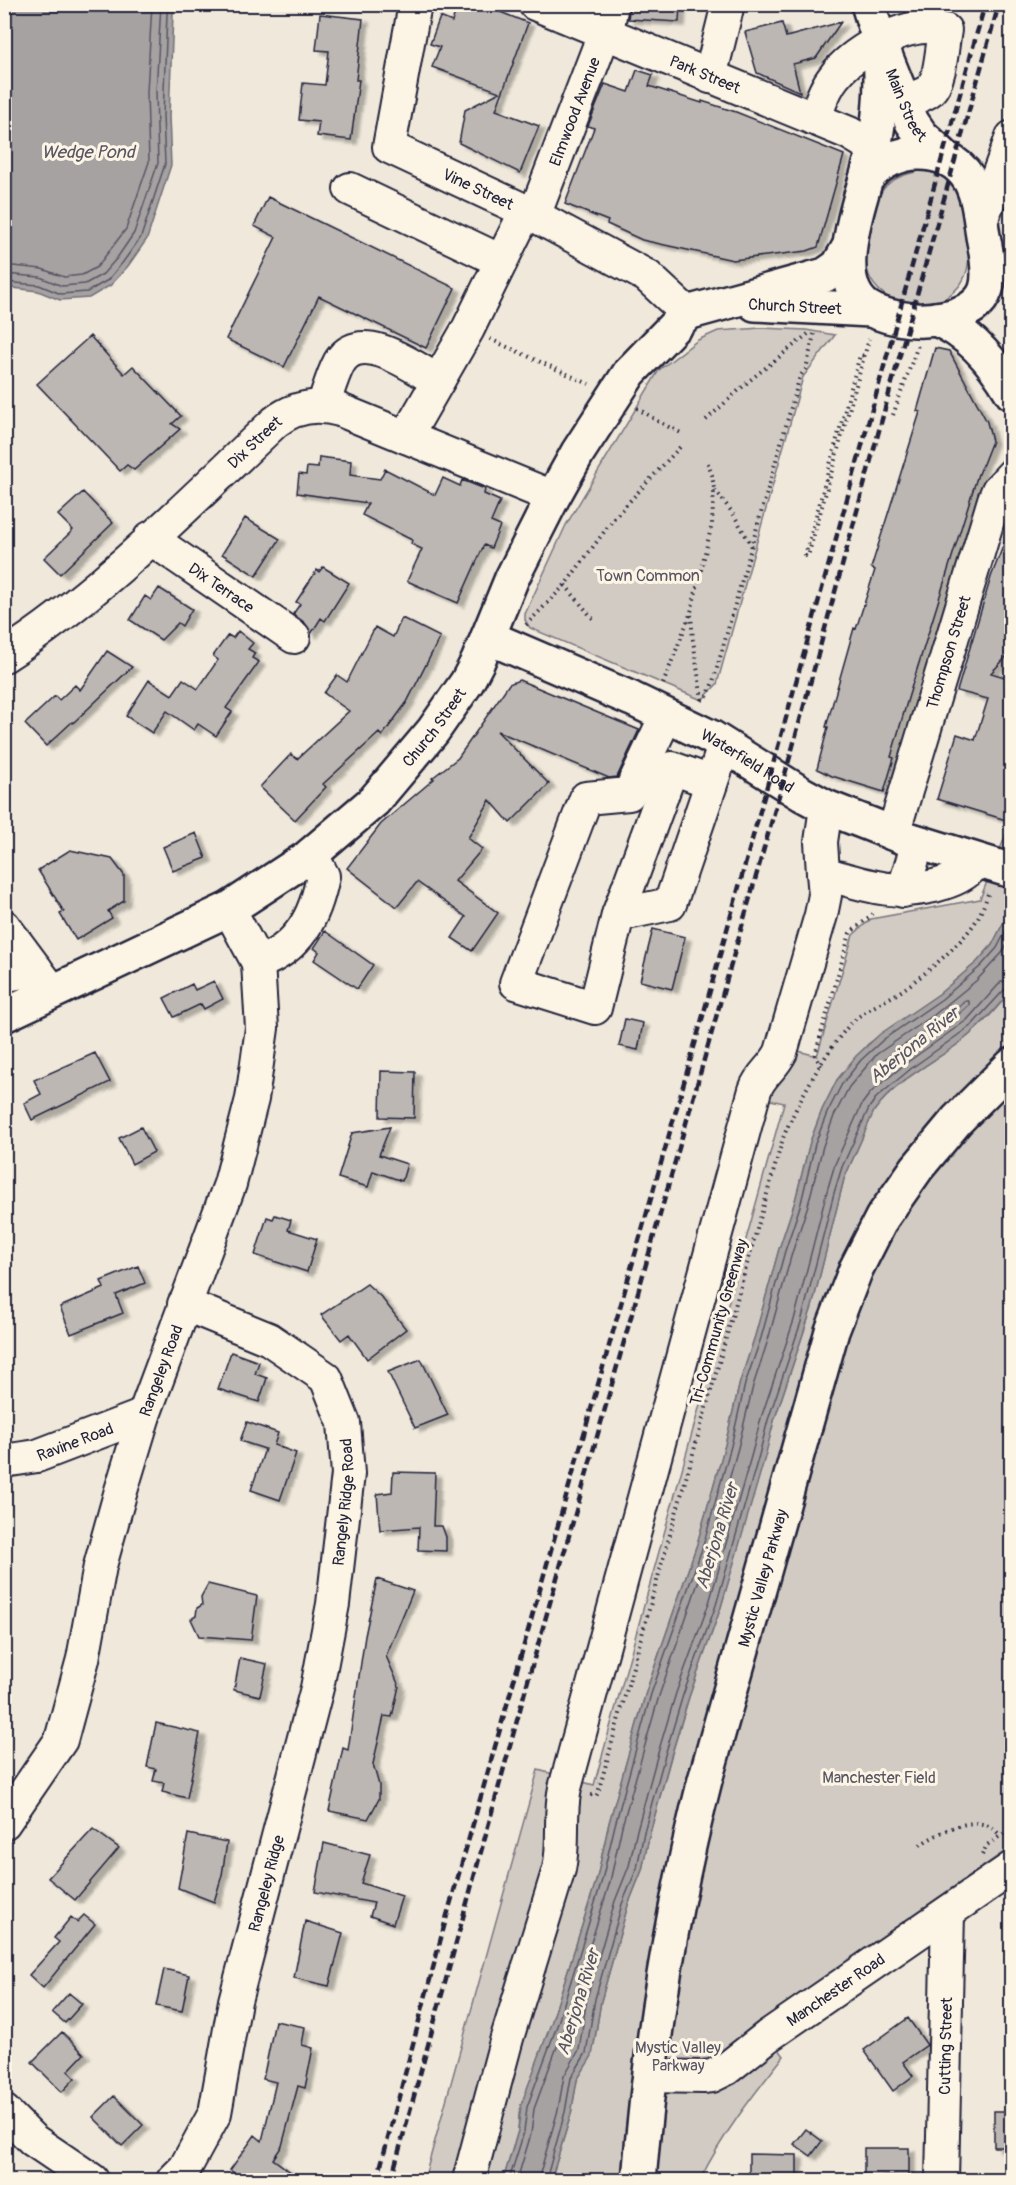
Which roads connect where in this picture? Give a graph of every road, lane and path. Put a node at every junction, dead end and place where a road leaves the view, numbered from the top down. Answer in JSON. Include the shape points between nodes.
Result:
{"nodes":[{"id":1,"x":415,"y":4,"type":"edge"},
{"id":2,"x":535,"y":4,"type":"edge"},
{"id":3,"x":612,"y":4,"type":"edge"},
{"id":4,"x":728,"y":4,"type":"edge"},
{"id":5,"x":868,"y":4,"type":"edge"},
{"id":6,"x":604,"y":34,"type":"junction"},
{"id":7,"x":879,"y":40,"type":"junction"},
{"id":8,"x":710,"y":77,"type":"junction"},
{"id":9,"x":903,"y":100,"type":"junction"},
{"id":10,"x":814,"y":119,"type":"junction"},
{"id":11,"x":1011,"y":137,"type":"edge"},
{"id":12,"x":947,"y":159,"type":"junction"},
{"id":13,"x":871,"y":163,"type":"junction"},
{"id":14,"x":350,"y":189,"type":"dead end"},
{"id":15,"x":530,"y":213,"type":"junction"},
{"id":16,"x":981,"y":222,"type":"junction"},
{"id":17,"x":849,"y":247,"type":"junction"},
{"id":18,"x":501,"y":261,"type":"junction"},
{"id":19,"x":1000,"y":268,"type":"edge"},
{"id":20,"x":990,"y":300,"type":"edge"},
{"id":21,"x":720,"y":303,"type":"junction"},
{"id":22,"x":687,"y":313,"type":"junction"},
{"id":23,"x":936,"y":319,"type":"junction"},
{"id":24,"x":870,"y":324,"type":"junction"},
{"id":25,"x":495,"y":341,"type":"dead end"},
{"id":26,"x":916,"y":352,"type":"dead end"},
{"id":27,"x":866,"y":357,"type":"dead end"},
{"id":28,"x":438,"y":381,"type":"junction"},
{"id":29,"x":585,"y":382,"type":"dead end"},
{"id":30,"x":1006,"y":382,"type":"edge"},
{"id":31,"x":323,"y":406,"type":"junction"},
{"id":32,"x":893,"y":415,"type":"dead end"},
{"id":33,"x":706,"y":420,"type":"dead end"},
{"id":34,"x":406,"y":437,"type":"junction"},
{"id":35,"x":680,"y":447,"type":"dead end"},
{"id":36,"x":707,"y":461,"type":"dead end"},
{"id":37,"x":1011,"y":475,"type":"edge"},
{"id":38,"x":714,"y":488,"type":"junction"},
{"id":39,"x":553,"y":497,"type":"junction"},
{"id":40,"x":150,"y":538,"type":"junction"},
{"id":41,"x":753,"y":548,"type":"junction"},
{"id":42,"x":566,"y":585,"type":"junction"},
{"id":43,"x":691,"y":612,"type":"junction"},
{"id":44,"x":594,"y":620,"type":"dead end"},
{"id":45,"x":294,"y":636,"type":"dead end"},
{"id":46,"x":502,"y":643,"type":"junction"},
{"id":47,"x":4,"y":656,"type":"edge"},
{"id":48,"x":678,"y":706,"type":"junction"},
{"id":49,"x":724,"y":746,"type":"junction"},
{"id":50,"x":711,"y":782,"type":"junction"},
{"id":51,"x":826,"y":807,"type":"junction"},
{"id":52,"x":905,"y":838,"type":"junction"},
{"id":53,"x":311,"y":854,"type":"junction"},
{"id":54,"x":978,"y":861,"type":"junction"},
{"id":55,"x":1011,"y":872,"type":"edge"},
{"id":56,"x":823,"y":873,"type":"junction"},
{"id":57,"x":903,"y":891,"type":"junction"},
{"id":58,"x":988,"y":894,"type":"dead end"},
{"id":59,"x":230,"y":909,"type":"junction"},
{"id":60,"x":874,"y":913,"type":"dead end"},
{"id":61,"x":618,"y":915,"type":"junction"},
{"id":62,"x":4,"y":926,"type":"edge"},
{"id":63,"x":258,"y":963,"type":"junction"},
{"id":64,"x":4,"y":972,"type":"edge"},
{"id":65,"x":44,"y":981,"type":"junction"},
{"id":66,"x":4,"y":1015,"type":"edge"},
{"id":67,"x":1011,"y":1065,"type":"edge"},
{"id":68,"x":821,"y":1066,"type":"junction"},
{"id":69,"x":184,"y":1304,"type":"junction"},
{"id":70,"x":144,"y":1415,"type":"junction"},
{"id":71,"x":4,"y":1461,"type":"edge"},
{"id":72,"x":337,"y":1575,"type":"joint"},
{"id":73,"x":565,"y":1788,"type":"junction"},
{"id":74,"x":4,"y":1823,"type":"edge"},
{"id":75,"x":1000,"y":1836,"type":"dead end"},
{"id":76,"x":920,"y":1845,"type":"dead end"},
{"id":77,"x":1011,"y":1868,"type":"edge"},
{"id":78,"x":948,"y":1913,"type":"junction"},
{"id":79,"x":650,"y":2076,"type":"junction"},
{"id":80,"x":4,"y":2111,"type":"edge"},
{"id":81,"x":92,"y":2181,"type":"edge"},
{"id":82,"x":173,"y":2181,"type":"edge"},
{"id":83,"x":470,"y":2181,"type":"edge"},
{"id":84,"x":639,"y":2181,"type":"edge"},
{"id":85,"x":942,"y":2181,"type":"edge"}],
"edges":[{"from":1,"to":15,"type":"street","name":"Vine Street","via":[[388,147]]},
{"from":2,"to":6,"type":"street","name":"Park Street"},
{"from":3,"to":6,"type":"street","name":"Elmwood Avenue"},
{"from":4,"to":8,"type":"street"},
{"from":5,"to":7,"type":"main road","name":"Main Street"},
{"from":6,"to":8,"type":"street","name":"Park Street"},
{"from":6,"to":15,"type":"street","name":"Elmwood Avenue"},
{"from":7,"to":9,"type":"main road","name":"Main Street"},
{"from":7,"to":9,"type":"street","via":[[920,27],[945,30],[933,86],[923,95]]},
{"from":7,"to":10,"type":"street","via":[[836,74]]},
{"from":7,"to":13,"type":"main road","name":"Main Street","via":[[882,86]]},
{"from":8,"to":10,"type":"street","name":"Park Street"},
{"from":9,"to":12,"type":"main road","name":"Main Street","via":[[916,128]]},
{"from":10,"to":13,"type":"street","name":"Park Street","via":[[849,134]]},
{"from":11,"to":16,"type":"street"},
{"from":12,"to":13,"type":"main road","via":[[922,153]]},
{"from":12,"to":16,"type":"main road","via":[[969,181]]},
{"from":13,"to":17,"type":"main road"},
{"from":14,"to":18,"type":"street"},
{"from":15,"to":18,"type":"street","name":"Elmwood Avenue"},
{"from":15,"to":22,"type":"street","name":"Vine Street","via":[[646,276]]},
{"from":16,"to":19,"type":"main road"},
{"from":17,"to":21,"type":"main road","name":"Church Street","via":[[838,266],[825,275]]},
{"from":17,"to":24,"type":"main road","via":[[850,281]]},
{"from":18,"to":28,"type":"street","name":"Elmwood Avenue"},
{"from":19,"to":20,"type":"main road","via":[[988,283]]},
{"from":20,"to":23,"type":"main road"},
{"from":20,"to":30,"type":"main road","via":[[992,331]]},
{"from":21,"to":22,"type":"main road","name":"Church Street"},
{"from":21,"to":24,"type":"main road","name":"Church Street"},
{"from":22,"to":39,"type":"main road","name":"Church Street","via":[[630,372]]},
{"from":23,"to":24,"type":"main road"},
{"from":23,"to":30,"type":"main road","via":[[967,337]]},
{"from":24,"to":27,"type":"path","via":[[865,350],[862,362],[808,556],[805,556],[860,355]]},
{"from":25,"to":29,"type":"path"},
{"from":26,"to":32,"type":"path"},
{"from":28,"to":31,"type":"street","via":[[390,353],[368,348],[353,351],[340,361]]},
{"from":28,"to":34,"type":"street","name":"Elmwood Avenue"},
{"from":31,"to":34,"type":"street","name":"Dix Street"},
{"from":31,"to":40,"type":"street","name":"Dix Street","via":[[297,409],[282,417]]},
{"from":33,"to":41,"type":"path","via":[[815,328]]},
{"from":34,"to":39,"type":"street","name":"Dix Street"},
{"from":35,"to":42,"type":"path","via":[[615,517]]},
{"from":36,"to":38,"type":"path"},
{"from":37,"to":52,"type":"street","name":"Thompson Street","via":[[994,500]]},
{"from":38,"to":41,"type":"path"},
{"from":38,"to":43,"type":"path","via":[[712,524]]},
{"from":39,"to":46,"type":"main road","name":"Church Street","via":[[512,578]]},
{"from":40,"to":45,"type":"street","name":"Dix Terrace"},
{"from":40,"to":47,"type":"street","name":"Dix Street","via":[[68,609]]},
{"from":41,"to":48,"type":"path","via":[[707,697]]},
{"from":42,"to":44,"type":"path"},
{"from":42,"to":46,"type":"path"},
{"from":43,"to":48,"type":"path"},
{"from":43,"to":48,"type":"path","via":[[694,650]]},
{"from":46,"to":48,"type":"main road","name":"Waterfield Road"},
{"from":46,"to":53,"type":"main road","name":"Church Street","via":[[374,801]]},
{"from":48,"to":49,"type":"main road","name":"Waterfield Road"},
{"from":48,"to":61,"type":"street","via":[[629,794],[586,798],[516,983],[595,1008]]},
{"from":49,"to":50,"type":"street"},
{"from":49,"to":51,"type":"main road","name":"Waterfield Road"},
{"from":50,"to":61,"type":"street","via":[[670,904]]},
{"from":50,"to":61,"type":"street","via":[[672,768]]},
{"from":51,"to":52,"type":"main road","name":"Waterfield Road"},
{"from":51,"to":56,"type":"street","via":[[821,842]]},
{"from":52,"to":54,"type":"main road","name":"Waterfield Road"},
{"from":52,"to":57,"type":"street","name":"Thompson Street"},
{"from":53,"to":59,"type":"main road","name":"Church Street"},
{"from":53,"to":63,"type":"street","via":[[323,876],[318,900],[301,935],[275,957]]},
{"from":54,"to":55,"type":"main road","name":"Waterfield Road"},
{"from":54,"to":57,"type":"street","via":[[953,881]]},
{"from":56,"to":57,"type":"street"},
{"from":56,"to":73,"type":"street","via":[[824,901],[817,932],[781,1052],[759,1080],[754,1095]]},
{"from":58,"to":68,"type":"path","name":"Tri-Community Greenway","via":[[980,915],[958,942],[915,981],[858,1017]]},
{"from":59,"to":63,"type":"street","name":"Rangeley Road"},
{"from":59,"to":65,"type":"main road","name":"Church Street"},
{"from":60,"to":68,"type":"path","via":[[850,933],[815,1055]]},
{"from":62,"to":65,"type":"street"},
{"from":63,"to":69,"type":"street","name":"Rangeley Road","via":[[262,1028],[252,1099],[230,1184]]},
{"from":64,"to":65,"type":"street"},
{"from":65,"to":66,"type":"main road","name":"Church Street"},
{"from":67,"to":79,"type":"main road","name":"Mystic Valley Parkway","via":[[948,1131],[897,1194],[874,1231],[837,1314],[696,1812],[670,1941]]},
{"from":68,"to":73,"type":"path","name":"Tri-Community Greenway","via":[[783,1138],[598,1793],[596,1796]]},
{"from":69,"to":70,"type":"street","name":"Rangeley Road"},
{"from":69,"to":72,"type":"street","name":"Rangely Ridge Road","via":[[269,1339],[326,1378],[344,1423],[348,1474]]},
{"from":70,"to":71,"type":"street","name":"Ravine Road","via":[[38,1456]]},
{"from":70,"to":74,"type":"street","name":"Rangeley Road","via":[[100,1566],[83,1659],[61,1740]]},
{"from":72,"to":82,"type":"street","name":"Rangeley Ridge","via":[[317,1688],[235,2001],[215,2113],[185,2168]]},
{"from":73,"to":83,"type":"street","via":[[559,1869],[507,2038]]},
{"from":75,"to":76,"type":"path","via":[[986,1824],[967,1824]]},
{"from":77,"to":78,"type":"street","name":"Manchester Road"},
{"from":78,"to":79,"type":"street","name":"Manchester Road","via":[[726,2069],[703,2077]]},
{"from":78,"to":85,"type":"street","name":"Cutting Street"},
{"from":79,"to":84,"type":"main road","name":"Mystic Valley Parkway"},
{"from":80,"to":81,"type":"street","via":[[33,2140]]}]}
